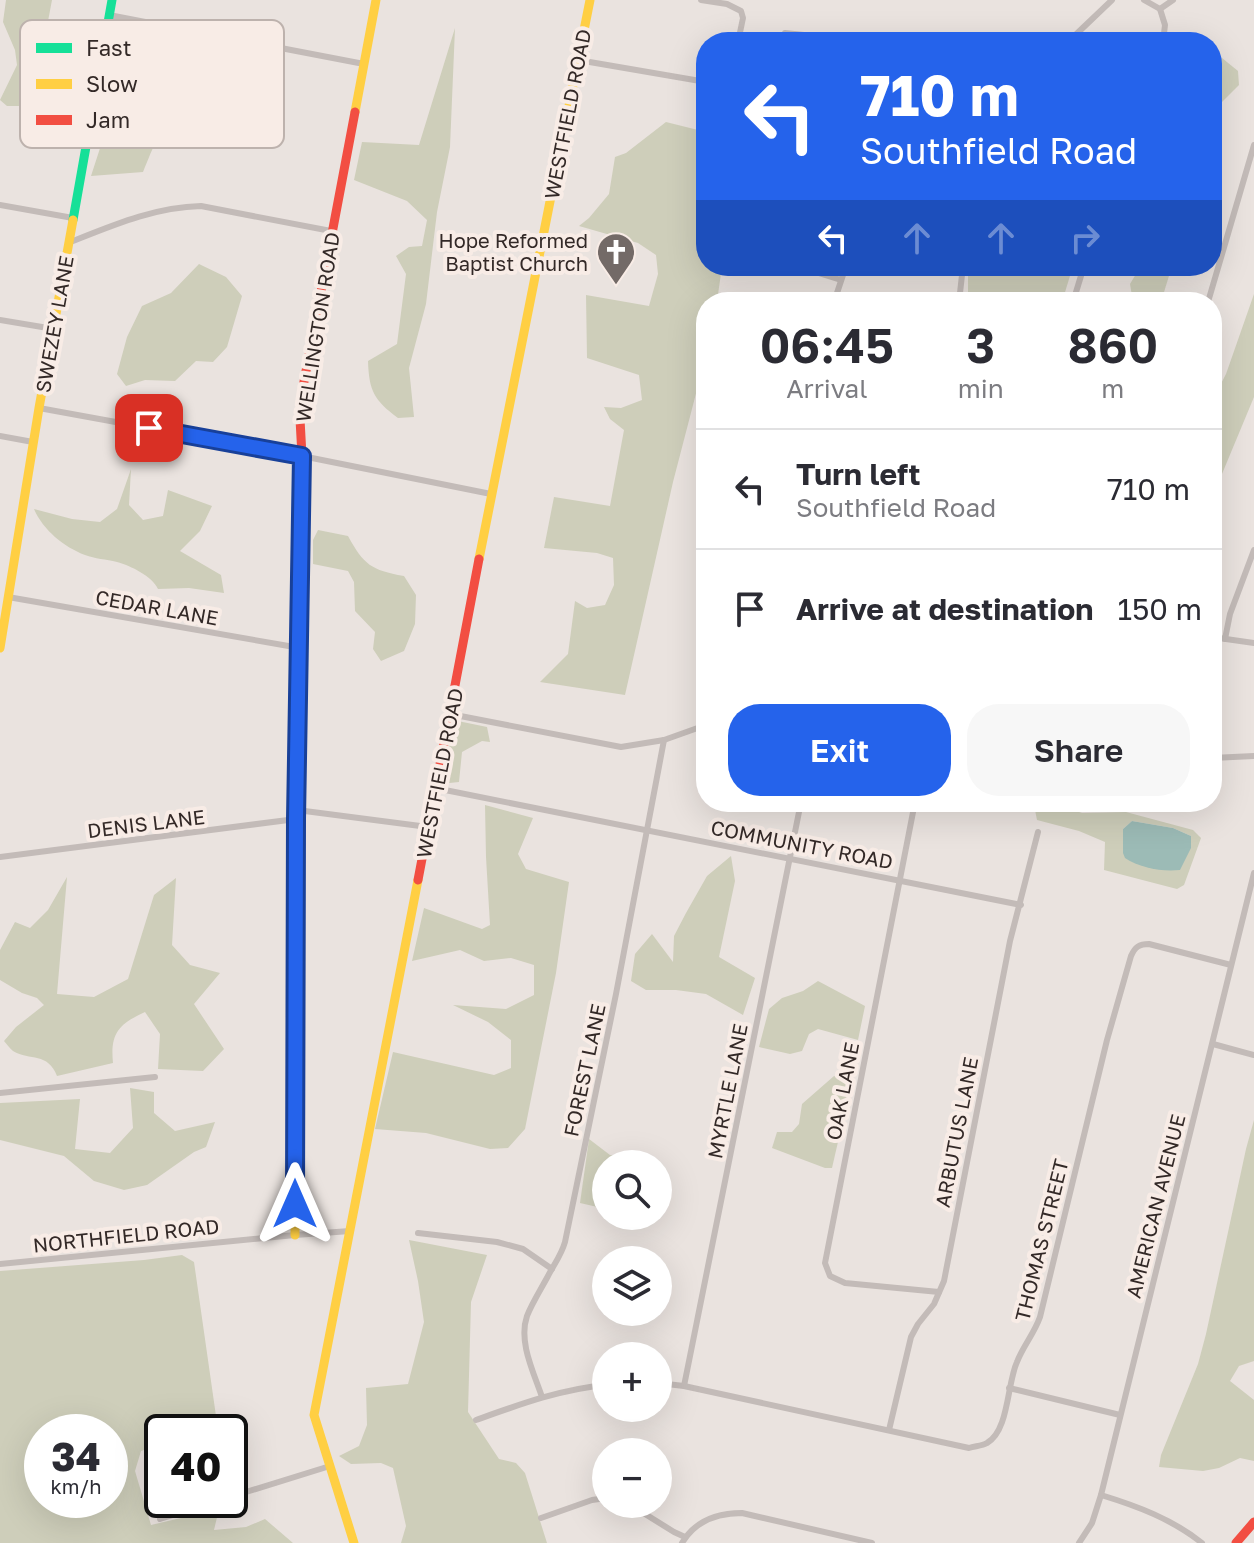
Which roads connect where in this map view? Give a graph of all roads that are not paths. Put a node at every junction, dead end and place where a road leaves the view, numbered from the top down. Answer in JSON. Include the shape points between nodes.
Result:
{"nodes":[{"id":1,"x":112,"y":0,"type":"edge"},
{"id":2,"x":376,"y":0,"type":"edge"},
{"id":3,"x":590,"y":0,"type":"edge"},
{"id":4,"x":701,"y":0,"type":"edge"},
{"id":5,"x":1111,"y":0,"type":"edge"},
{"id":6,"x":1144,"y":0,"type":"edge"},
{"id":7,"x":1173,"y":0,"type":"edge"},
{"id":8,"x":1160,"y":9,"type":"junction"},
{"id":9,"x":109,"y":15,"type":"junction"},
{"id":10,"x":108,"y":20,"type":"edge"},
{"id":11,"x":135,"y":20,"type":"edge"},
{"id":12,"x":740,"y":32,"type":"edge"},
{"id":13,"x":1078,"y":32,"type":"edge"},
{"id":14,"x":1164,"y":32,"type":"edge"},
{"id":15,"x":284,"y":49,"type":"edge"},
{"id":16,"x":578,"y":60,"type":"junction"},
{"id":17,"x":364,"y":64,"type":"junction"},
{"id":18,"x":696,"y":80,"type":"edge"},
{"id":19,"x":1254,"y":145,"type":"edge"},
{"id":20,"x":85,"y":148,"type":"edge"},
{"id":21,"x":0,"y":205,"type":"edge"},
{"id":22,"x":73,"y":218,"type":"junction"},
{"id":23,"x":331,"y":231,"type":"junction"},
{"id":24,"x":68,"y":243,"type":"junction"},
{"id":25,"x":1222,"y":254,"type":"edge"},
{"id":26,"x":828,"y":276,"type":"edge"},
{"id":27,"x":842,"y":276,"type":"edge"},
{"id":28,"x":841,"y":280,"type":"junction"},
{"id":29,"x":837,"y":292,"type":"edge"},
{"id":30,"x":0,"y":320,"type":"edge"},
{"id":31,"x":54,"y":329,"type":"junction"},
{"id":32,"x":39,"y":408,"type":"junction"},
{"id":33,"x":0,"y":436,"type":"edge"},
{"id":34,"x":33,"y":442,"type":"junction"},
{"id":35,"x":302,"y":456,"type":"junction"},
{"id":36,"x":491,"y":494,"type":"junction"},
{"id":37,"x":1254,"y":550,"type":"edge"},
{"id":38,"x":8,"y":597,"type":"junction"},
{"id":39,"x":1222,"y":639,"type":"edge"},
{"id":40,"x":1225,"y":639,"type":"junction"},
{"id":41,"x":1254,"y":643,"type":"edge"},
{"id":42,"x":0,"y":648,"type":"edge"},
{"id":43,"x":300,"y":648,"type":"junction"},
{"id":44,"x":450,"y":714,"type":"junction"},
{"id":45,"x":696,"y":729,"type":"edge"},
{"id":46,"x":664,"y":740,"type":"junction"},
{"id":47,"x":1254,"y":756,"type":"edge"},
{"id":48,"x":1222,"y":758,"type":"edge"},
{"id":49,"x":435,"y":788,"type":"junction"},
{"id":50,"x":799,"y":812,"type":"edge"},
{"id":51,"x":913,"y":812,"type":"edge"},
{"id":52,"x":296,"y":815,"type":"junction"},
{"id":53,"x":428,"y":827,"type":"junction"},
{"id":54,"x":648,"y":830,"type":"junction"},
{"id":55,"x":1038,"y":832,"type":"dead end"},
{"id":56,"x":0,"y":857,"type":"edge"},
{"id":57,"x":790,"y":858,"type":"junction"},
{"id":58,"x":1254,"y":873,"type":"edge"},
{"id":59,"x":900,"y":880,"type":"junction"},
{"id":60,"x":1021,"y":905,"type":"junction"},
{"id":61,"x":1231,"y":965,"type":"junction"},
{"id":62,"x":1213,"y":1044,"type":"junction"},
{"id":63,"x":1254,"y":1055,"type":"edge"},
{"id":64,"x":155,"y":1077,"type":"dead end"},
{"id":65,"x":0,"y":1093,"type":"edge"},
{"id":66,"x":350,"y":1231,"type":"junction"},
{"id":67,"x":418,"y":1233,"type":"dead end"},
{"id":68,"x":295,"y":1235,"type":"junction"},
{"id":69,"x":0,"y":1264,"type":"edge"},
{"id":70,"x":552,"y":1269,"type":"junction"},
{"id":71,"x":939,"y":1292,"type":"junction"},
{"id":72,"x":672,"y":1385,"type":"edge"},
{"id":73,"x":684,"y":1386,"type":"junction"},
{"id":74,"x":592,"y":1387,"type":"edge"},
{"id":75,"x":1009,"y":1388,"type":"junction"},
{"id":76,"x":542,"y":1397,"type":"junction"},
{"id":77,"x":1120,"y":1415,"type":"junction"},
{"id":78,"x":476,"y":1420,"type":"dead end"},
{"id":79,"x":889,"y":1430,"type":"junction"},
{"id":80,"x":330,"y":1466,"type":"junction"},
{"id":81,"x":248,"y":1491,"type":"edge"},
{"id":82,"x":1101,"y":1495,"type":"junction"},
{"id":83,"x":592,"y":1500,"type":"edge"},
{"id":84,"x":163,"y":1518,"type":"edge"},
{"id":85,"x":541,"y":1518,"type":"dead end"},
{"id":86,"x":652,"y":1518,"type":"edge"},
{"id":87,"x":160,"y":1519,"type":"dead end"},
{"id":88,"x":1254,"y":1522,"type":"edge"},
{"id":89,"x":684,"y":1540,"type":"edge"},
{"id":90,"x":354,"y":1543,"type":"edge"},
{"id":91,"x":872,"y":1543,"type":"edge"},
{"id":92,"x":1079,"y":1543,"type":"edge"},
{"id":93,"x":1202,"y":1543,"type":"edge"},
{"id":94,"x":1236,"y":1543,"type":"edge"}],
"edges":[{"from":1,"to":9,"type":"street","name":"SWEZEY LANE"},
{"from":2,"to":17,"type":"street","name":"WELLINGTON ROAD"},
{"from":3,"to":16,"type":"street","name":"WESTFIELD ROAD"},
{"from":4,"to":12,"type":"street","via":[[741,11]]},
{"from":5,"to":13,"type":"street"},
{"from":6,"to":8,"type":"street"},
{"from":7,"to":8,"type":"street"},
{"from":8,"to":14,"type":"street"},
{"from":9,"to":10,"type":"street","name":"SWEZEY LANE"},
{"from":9,"to":11,"type":"street"},
{"from":15,"to":17,"type":"street"},
{"from":16,"to":18,"type":"street"},
{"from":16,"to":36,"type":"street","name":"WESTFIELD ROAD"},
{"from":17,"to":23,"type":"street","name":"WELLINGTON ROAD"},
{"from":19,"to":25,"type":"street"},
{"from":20,"to":22,"type":"street","name":"SWEZEY LANE"},
{"from":21,"to":22,"type":"street"},
{"from":22,"to":24,"type":"street","name":"SWEZEY LANE"},
{"from":23,"to":24,"type":"street","via":[[201,206],[171,208]]},
{"from":23,"to":35,"type":"street","name":"WELLINGTON ROAD","via":[[303,387]]},
{"from":24,"to":31,"type":"street","name":"SWEZEY LANE"},
{"from":26,"to":28,"type":"street"},
{"from":27,"to":28,"type":"street"},
{"from":28,"to":29,"type":"street"},
{"from":30,"to":31,"type":"street"},
{"from":31,"to":32,"type":"street","name":"SWEZEY LANE"},
{"from":32,"to":34,"type":"street","name":"SWEZEY LANE"},
{"from":32,"to":35,"type":"street"},
{"from":33,"to":34,"type":"street"},
{"from":34,"to":38,"type":"street","name":"SWEZEY LANE"},
{"from":35,"to":36,"type":"street"},
{"from":35,"to":43,"type":"street","name":"WELLINGTON ROAD"},
{"from":36,"to":44,"type":"street","name":"WESTFIELD ROAD"},
{"from":37,"to":40,"type":"street"},
{"from":38,"to":42,"type":"street","name":"SWEZEY LANE"},
{"from":38,"to":43,"type":"street","name":"CEDAR LANE"},
{"from":39,"to":40,"type":"street"},
{"from":40,"to":41,"type":"street"},
{"from":43,"to":52,"type":"street","name":"WELLINGTON ROAD"},
{"from":44,"to":46,"type":"street","via":[[610,746]]},
{"from":44,"to":49,"type":"street","name":"WESTFIELD ROAD"},
{"from":45,"to":46,"type":"street"},
{"from":46,"to":54,"type":"street","name":"FOREST LANE"},
{"from":47,"to":48,"type":"street"},
{"from":49,"to":53,"type":"street","name":"WESTFIELD ROAD"},
{"from":49,"to":54,"type":"street","name":"COMMUNITY ROAD"},
{"from":50,"to":57,"type":"street","name":"MYRTLE LANE"},
{"from":51,"to":59,"type":"street","name":"OAK LANE"},
{"from":52,"to":53,"type":"street","name":"DENIS LANE"},
{"from":52,"to":56,"type":"street","name":"DENIS LANE"},
{"from":52,"to":68,"type":"street","name":"WELLINGTON ROAD"},
{"from":53,"to":66,"type":"street","name":"WESTFIELD ROAD"},
{"from":54,"to":57,"type":"street","name":"COMMUNITY ROAD"},
{"from":54,"to":70,"type":"street","name":"FOREST LANE","via":[[565,1242]]},
{"from":55,"to":60,"type":"street","name":"ARBUTUS LANE"},
{"from":57,"to":59,"type":"street","name":"COMMUNITY ROAD"},
{"from":57,"to":73,"type":"street","name":"MYRTLE LANE"},
{"from":58,"to":61,"type":"street","name":"AMERICAN AVENUE"},
{"from":59,"to":60,"type":"street","name":"COMMUNITY ROAD"},
{"from":59,"to":71,"type":"street","name":"OAK LANE","via":[[825,1263],[830,1276],[845,1283]]},
{"from":60,"to":71,"type":"street","name":"ARBUTUS LANE"},
{"from":61,"to":62,"type":"street","name":"AMERICAN AVENUE"},
{"from":61,"to":75,"type":"street","name":"THOMAS STREET","via":[[1149,944],[1135,948],[1111,1025],[1040,1317]]},
{"from":62,"to":63,"type":"street"},
{"from":62,"to":77,"type":"street","name":"AMERICAN AVENUE"},
{"from":64,"to":65,"type":"street"},
{"from":66,"to":68,"type":"street","name":"NORTHFIELD ROAD"},
{"from":66,"to":80,"type":"street","name":"WESTFIELD ROAD","via":[[314,1415]]},
{"from":67,"to":70,"type":"street","via":[[497,1242],[523,1249]]},
{"from":68,"to":69,"type":"street","name":"NORTHFIELD ROAD"},
{"from":70,"to":76,"type":"street","name":"FOREST LANE","via":[[525,1326]]},
{"from":71,"to":79,"type":"street","name":"ARBUTUS LANE","via":[[911,1337]]},
{"from":72,"to":73,"type":"street","name":"THOMAS STREET"},
{"from":73,"to":79,"type":"street","name":"THOMAS STREET"},
{"from":74,"to":76,"type":"street"},
{"from":75,"to":77,"type":"street"},
{"from":75,"to":79,"type":"street","name":"THOMAS STREET","via":[[1002,1423],[989,1442],[969,1448]]},
{"from":76,"to":78,"type":"street"},
{"from":77,"to":82,"type":"street","name":"AMERICAN AVENUE"},
{"from":80,"to":81,"type":"street"},
{"from":80,"to":90,"type":"street","name":"WESTFIELD ROAD"},
{"from":82,"to":92,"type":"street","name":"AMERICAN AVENUE"},
{"from":82,"to":93,"type":"street","via":[[1175,1524]]},
{"from":83,"to":85,"type":"street"},
{"from":84,"to":87,"type":"street"},
{"from":86,"to":89,"type":"street"},
{"from":88,"to":94,"type":"street"},
{"from":89,"to":91,"type":"street","via":[[715,1516],[742,1513]]}]}
